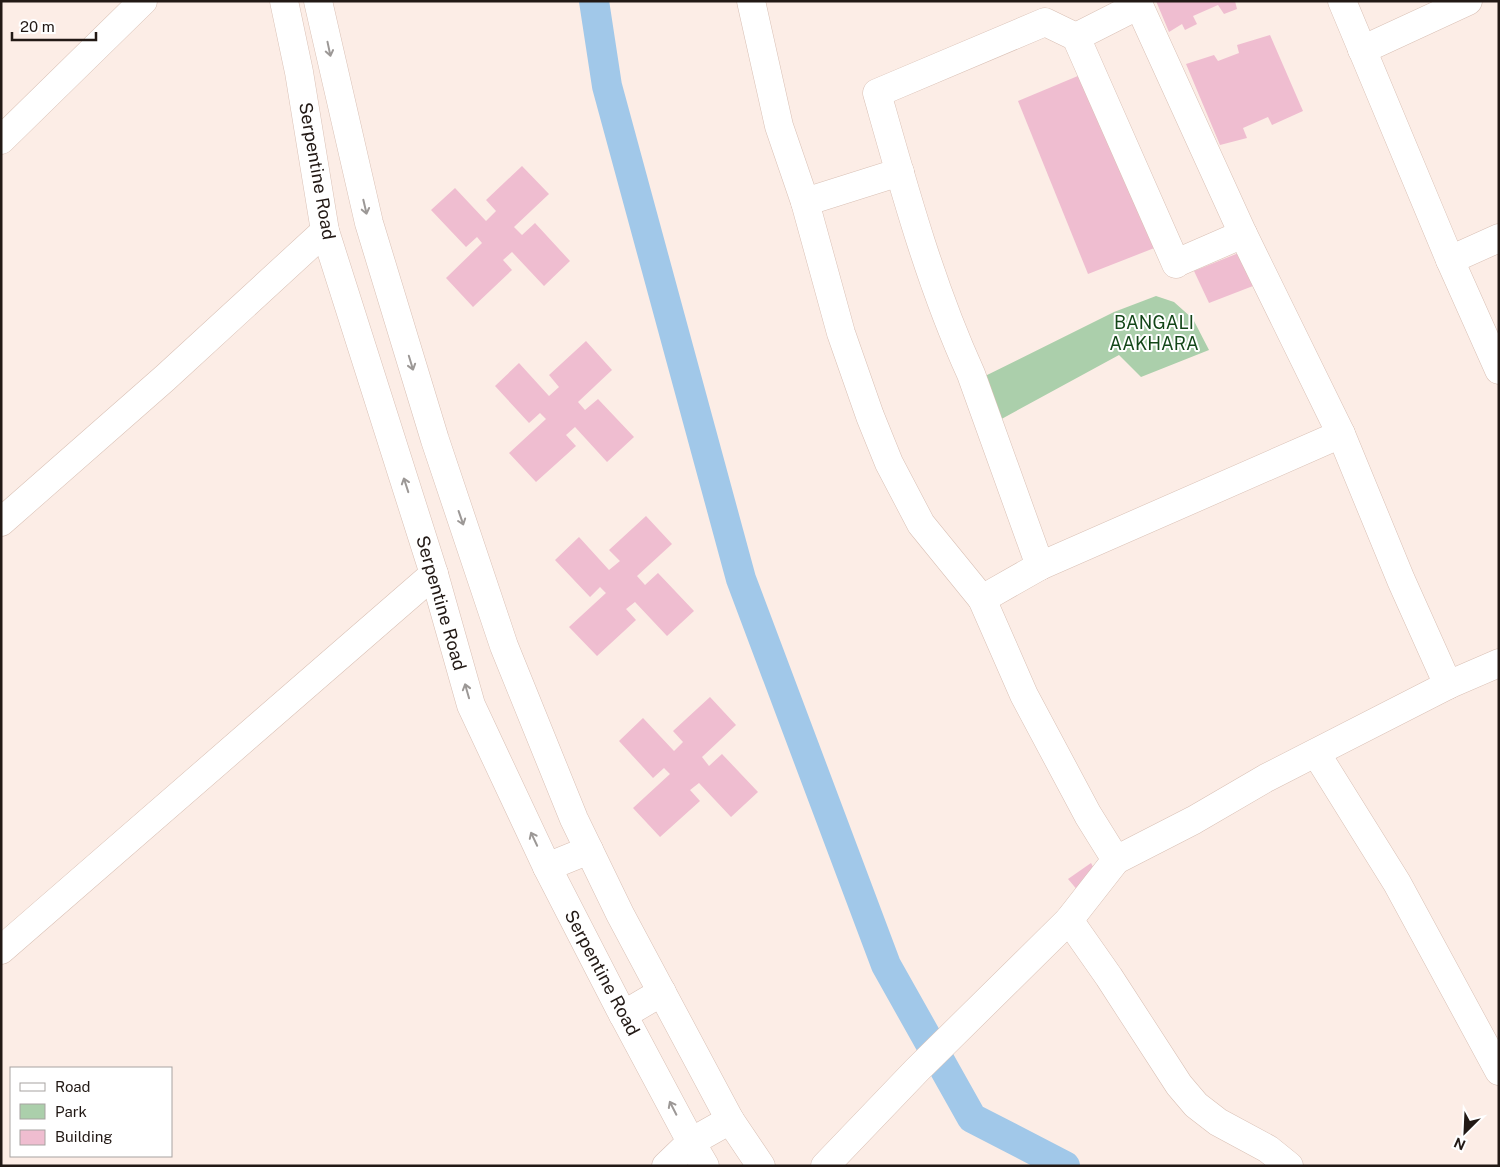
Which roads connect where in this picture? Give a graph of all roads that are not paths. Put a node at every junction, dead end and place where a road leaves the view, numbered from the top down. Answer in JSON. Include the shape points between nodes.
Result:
{"nodes":[{"id":1,"x":143,"y":1,"type":"edge"},
{"id":2,"x":284,"y":1,"type":"edge"},
{"id":3,"x":318,"y":1,"type":"edge"},
{"id":4,"x":751,"y":1,"type":"edge"},
{"id":5,"x":1342,"y":1,"type":"edge"},
{"id":6,"x":1468,"y":1,"type":"edge"},
{"id":7,"x":1138,"y":3,"type":"edge"},
{"id":8,"x":1076,"y":37,"type":"junction"},
{"id":9,"x":1362,"y":50,"type":"junction"},
{"id":10,"x":1,"y":140,"type":"edge"},
{"id":11,"x":900,"y":172,"type":"junction"},
{"id":12,"x":805,"y":202,"type":"junction"},
{"id":13,"x":324,"y":231,"type":"junction"},
{"id":14,"x":1243,"y":234,"type":"junction"},
{"id":15,"x":1499,"y":238,"type":"edge"},
{"id":16,"x":1450,"y":260,"type":"junction"},
{"id":17,"x":1499,"y":369,"type":"edge"},
{"id":18,"x":1341,"y":434,"type":"junction"},
{"id":19,"x":1,"y":522,"type":"edge"},
{"id":20,"x":1040,"y":566,"type":"junction"},
{"id":21,"x":434,"y":574,"type":"junction"},
{"id":22,"x":982,"y":599,"type":"junction"},
{"id":23,"x":1499,"y":663,"type":"edge"},
{"id":24,"x":1448,"y":685,"type":"junction"},
{"id":25,"x":1316,"y":753,"type":"junction"},
{"id":26,"x":589,"y":850,"type":"junction"},
{"id":27,"x":1116,"y":860,"type":"junction"},
{"id":28,"x":547,"y":867,"type":"junction"},
{"id":29,"x":1069,"y":920,"type":"junction"},
{"id":30,"x":1,"y":950,"type":"edge"},
{"id":31,"x":662,"y":992,"type":"junction"},
{"id":32,"x":623,"y":1014,"type":"junction"},
{"id":33,"x":1489,"y":1030,"type":"edge"},
{"id":34,"x":1499,"y":1071,"type":"edge"},
{"id":35,"x":730,"y":1120,"type":"junction"},
{"id":36,"x":690,"y":1142,"type":"junction"},
{"id":37,"x":666,"y":1166,"type":"edge"},
{"id":38,"x":705,"y":1166,"type":"edge"},
{"id":39,"x":761,"y":1166,"type":"edge"},
{"id":40,"x":825,"y":1166,"type":"edge"},
{"id":41,"x":1289,"y":1166,"type":"edge"}],
"edges":[{"from":1,"to":10,"type":"street"},
{"from":2,"to":13,"type":"street","name":"Serpentine Road","via":[[299,72]]},
{"from":3,"to":26,"type":"street","one_way":true,"via":[[369,223],[438,449],[504,646],[555,775]]},
{"from":4,"to":12,"type":"street","via":[[779,126]]},
{"from":5,"to":9,"type":"street"},
{"from":6,"to":9,"type":"street"},
{"from":7,"to":8,"type":"street"},
{"from":7,"to":14,"type":"street"},
{"from":8,"to":11,"type":"street","via":[[1045,22],[877,93]]},
{"from":8,"to":14,"type":"street","via":[[1179,262]]},
{"from":9,"to":16,"type":"street"},
{"from":11,"to":12,"type":"street"},
{"from":11,"to":20,"type":"street","via":[[946,313]]},
{"from":12,"to":22,"type":"street","via":[[841,333],[890,463],[921,524]]},
{"from":13,"to":19,"type":"street","via":[[165,378]]},
{"from":21,"to":13,"type":"street","name":"Serpentine Road","one_way":true},
{"from":14,"to":18,"type":"street"},
{"from":15,"to":16,"type":"street"},
{"from":16,"to":17,"type":"street"},
{"from":18,"to":20,"type":"street"},
{"from":18,"to":24,"type":"street"},
{"from":20,"to":22,"type":"street"},
{"from":28,"to":21,"type":"street","name":"Serpentine Road","one_way":true,"via":[[471,705]]},
{"from":21,"to":30,"type":"street"},
{"from":22,"to":27,"type":"street","via":[[1024,695],[1088,815]]},
{"from":23,"to":24,"type":"street"},
{"from":24,"to":25,"type":"street"},
{"from":25,"to":27,"type":"street"},
{"from":25,"to":33,"type":"street"},
{"from":26,"to":28,"type":"street"},
{"from":26,"to":31,"type":"street"},
{"from":27,"to":29,"type":"street"},
{"from":28,"to":32,"type":"street","name":"Serpentine Road"},
{"from":29,"to":40,"type":"street"},
{"from":29,"to":41,"type":"street","via":[[1179,1085],[1196,1105],[1218,1122],[1268,1149]]},
{"from":31,"to":32,"type":"street"},
{"from":31,"to":35,"type":"street"},
{"from":36,"to":32,"type":"street","name":"Serpentine Road","one_way":true},
{"from":33,"to":34,"type":"street"},
{"from":35,"to":36,"type":"street"},
{"from":35,"to":39,"type":"street"},
{"from":36,"to":37,"type":"street"},
{"from":36,"to":38,"type":"street","name":"Serpentine Road"}]}
